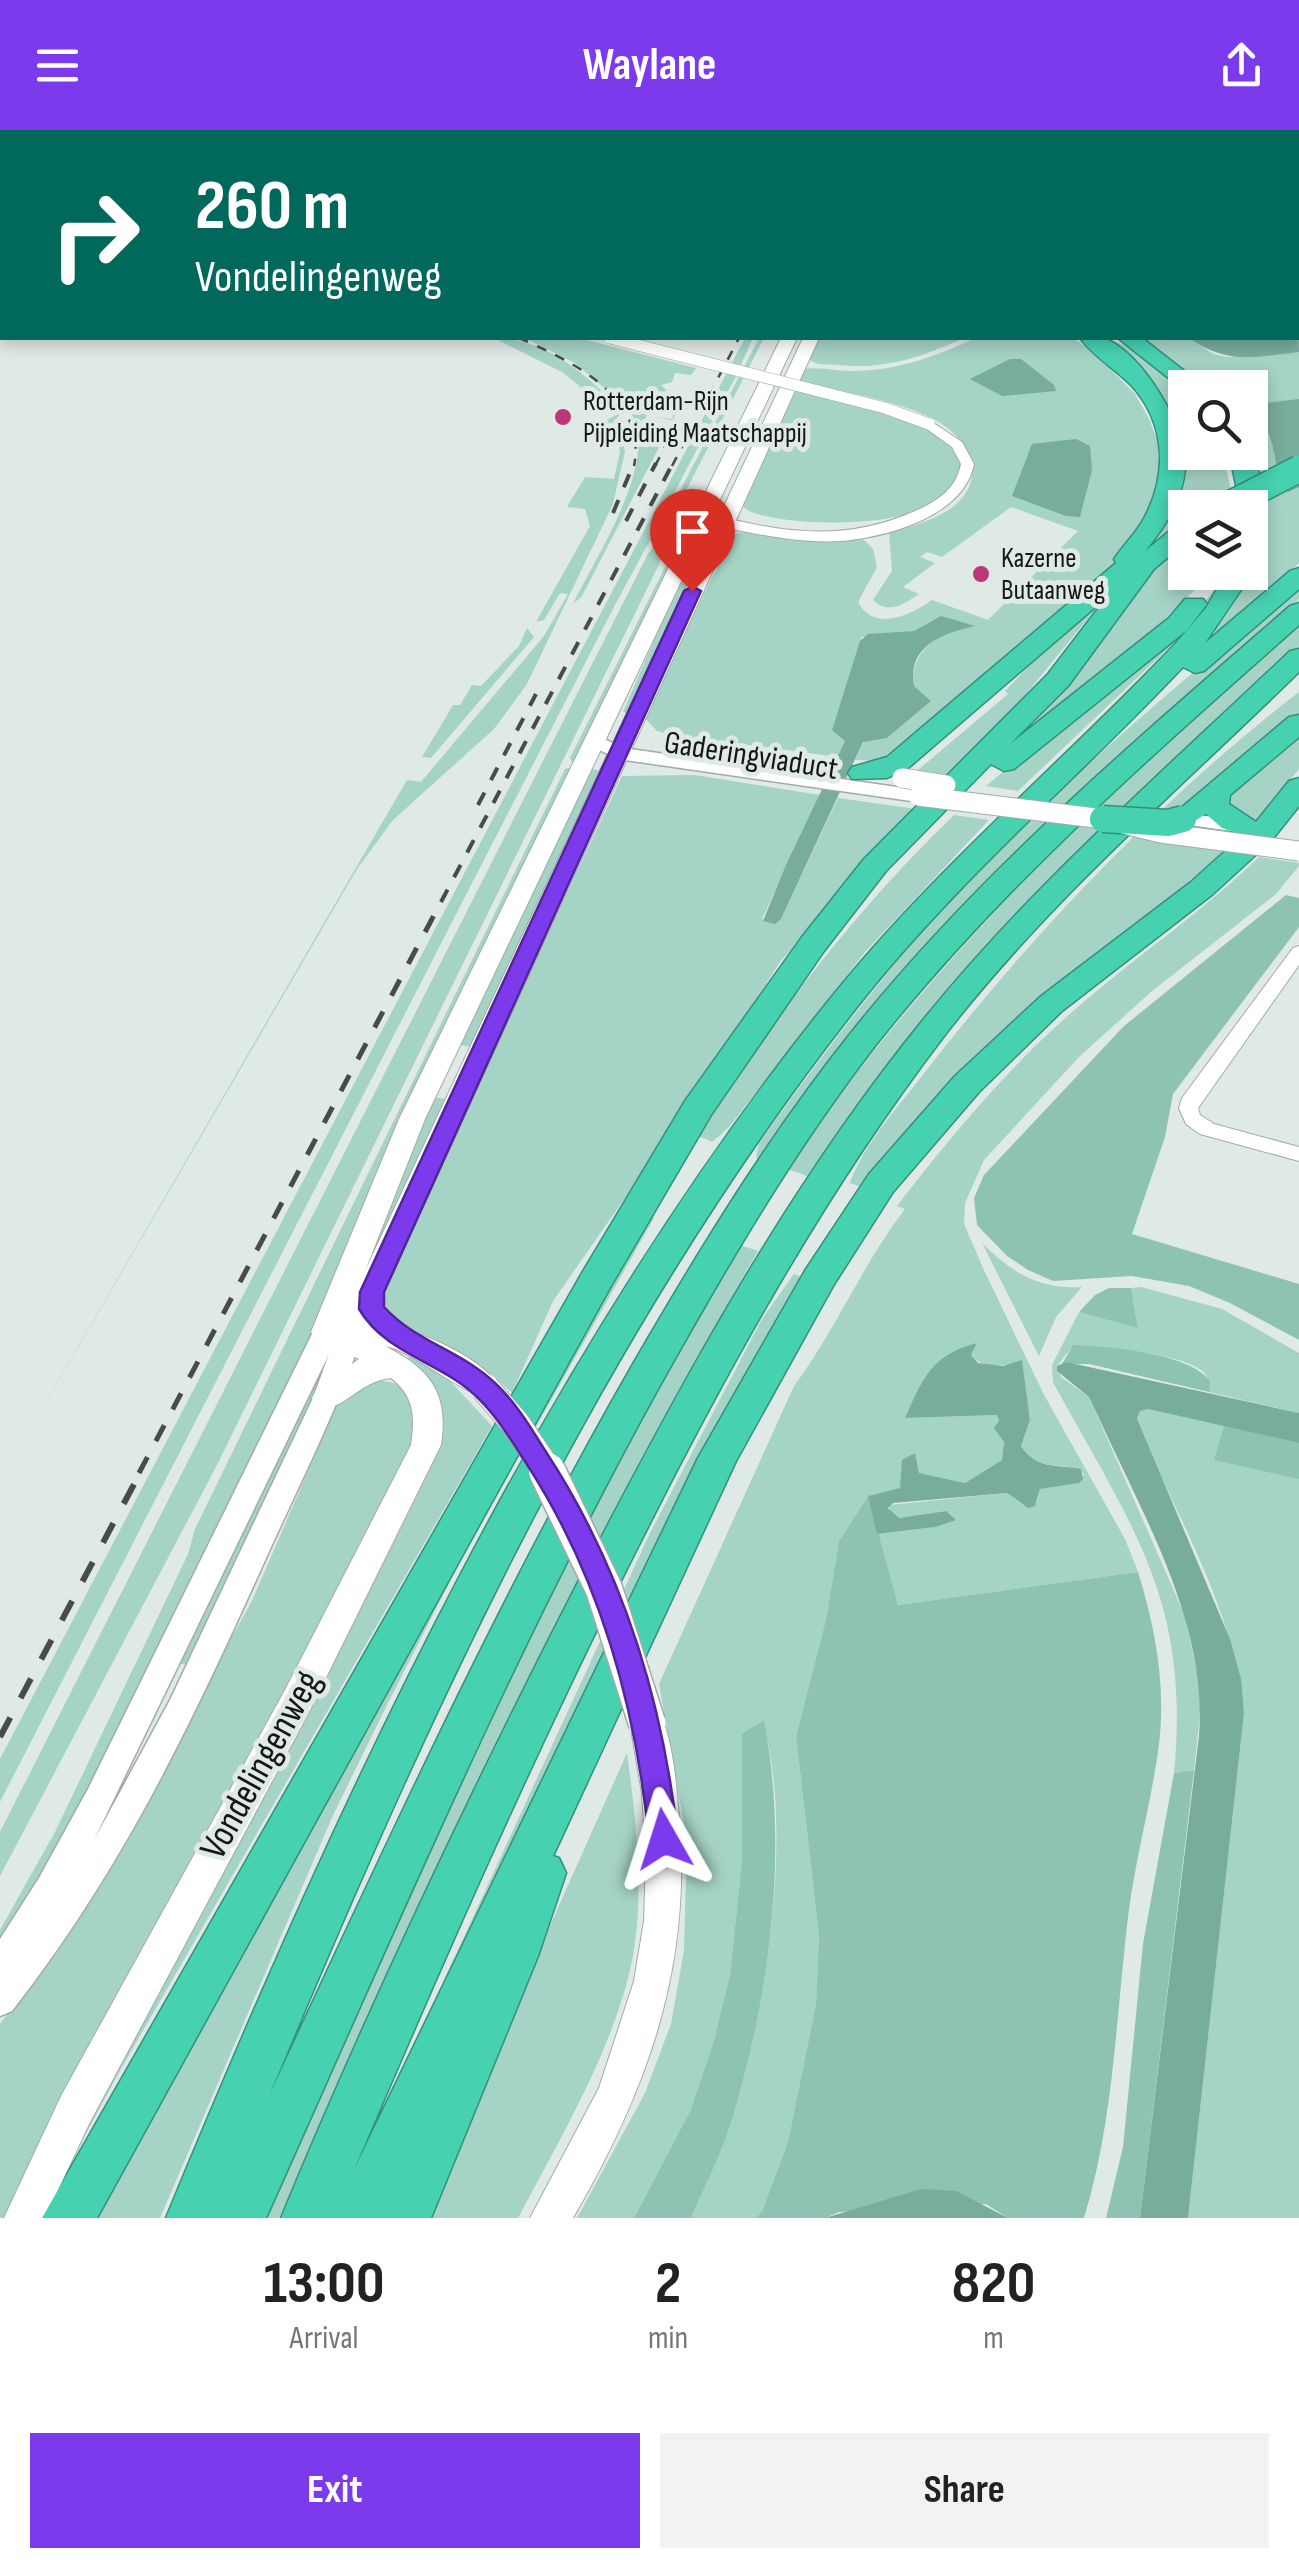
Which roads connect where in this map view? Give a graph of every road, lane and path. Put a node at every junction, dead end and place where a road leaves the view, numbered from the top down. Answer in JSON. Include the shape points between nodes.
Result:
{"nodes":[{"id":1,"x":618,"y":340,"type":"edge"},
{"id":2,"x":788,"y":340,"type":"edge"},
{"id":3,"x":809,"y":340,"type":"edge"},
{"id":4,"x":1092,"y":340,"type":"edge"},
{"id":5,"x":1132,"y":340,"type":"edge"},
{"id":6,"x":1171,"y":370,"type":"edge"},
{"id":7,"x":1299,"y":468,"type":"edge"},
{"id":8,"x":1263,"y":490,"type":"edge"},
{"id":9,"x":718,"y":519,"type":"junction"},
{"id":10,"x":1168,"y":541,"type":"edge"},
{"id":11,"x":1168,"y":545,"type":"edge"},
{"id":12,"x":1299,"y":576,"type":"edge"},
{"id":13,"x":1205,"y":590,"type":"edge"},
{"id":14,"x":1229,"y":590,"type":"edge"},
{"id":15,"x":1299,"y":611,"type":"edge"},
{"id":16,"x":1066,"y":620,"type":"junction"},
{"id":17,"x":1299,"y":657,"type":"edge"},
{"id":18,"x":1299,"y":683,"type":"edge"},
{"id":19,"x":1299,"y":722,"type":"edge"},
{"id":20,"x":613,"y":743,"type":"junction"},
{"id":21,"x":1209,"y":746,"type":"junction"},
{"id":22,"x":715,"y":759,"type":"junction"},
{"id":23,"x":1078,"y":761,"type":"junction"},
{"id":24,"x":862,"y":773,"type":"joint"},
{"id":25,"x":910,"y":776,"type":"junction"},
{"id":26,"x":1299,"y":787,"type":"edge"},
{"id":27,"x":1216,"y":790,"type":"junction"},
{"id":28,"x":1103,"y":819,"type":"junction"},
{"id":29,"x":1183,"y":819,"type":"junction"},
{"id":30,"x":1245,"y":827,"type":"junction"},
{"id":31,"x":1299,"y":834,"type":"edge"},
{"id":32,"x":1299,"y":852,"type":"edge"},
{"id":33,"x":1299,"y":952,"type":"edge"},
{"id":34,"x":769,"y":1006,"type":"junction"},
{"id":35,"x":1299,"y":1154,"type":"edge"},
{"id":36,"x":372,"y":1292,"type":"junction"},
{"id":37,"x":341,"y":1335,"type":"junction"},
{"id":38,"x":396,"y":1350,"type":"junction"},
{"id":39,"x":327,"y":1398,"type":"junction"},
{"id":40,"x":178,"y":1679,"type":"junction"},
{"id":41,"x":603,"y":1703,"type":"junction"},
{"id":42,"x":0,"y":1970,"type":"edge"},
{"id":43,"x":0,"y":1999,"type":"edge"},
{"id":44,"x":24,"y":2218,"type":"edge"},
{"id":45,"x":68,"y":2218,"type":"edge"},
{"id":46,"x":192,"y":2218,"type":"edge"},
{"id":47,"x":239,"y":2218,"type":"edge"},
{"id":48,"x":307,"y":2218,"type":"edge"},
{"id":49,"x":358,"y":2218,"type":"edge"},
{"id":50,"x":405,"y":2218,"type":"edge"},
{"id":51,"x":550,"y":2218,"type":"edge"}],
"edges":[{"from":1,"to":9,"type":"street","bridge":true,"via":[[885,408],[929,424],[961,451],[966,464],[956,496],[938,509],[861,531]]},
{"from":2,"to":9,"type":"main road"},
{"from":3,"to":9,"type":"main road"},
{"from":4,"to":16,"type":"highway","via":[[1151,396],[1174,445],[1176,472],[1144,538]]},
{"from":5,"to":6,"type":"highway"},
{"from":7,"to":8,"type":"highway","bridge":true},
{"from":9,"to":20,"type":"main road"},
{"from":9,"to":20,"type":"main road"},
{"from":10,"to":16,"type":"highway"},
{"from":11,"to":34,"type":"highway","via":[[1135,576],[1058,680],[875,865]]},
{"from":12,"to":23,"type":"highway"},
{"from":13,"to":34,"type":"highway","via":[[1178,624],[1003,764],[911,848]]},
{"from":14,"to":23,"type":"highway","via":[[1208,626]]},
{"from":15,"to":47,"type":"highway","via":[[1006,878],[891,1004],[798,1126],[605,1445],[449,1758]]},
{"from":16,"to":25,"type":"highway","via":[[990,686]]},
{"from":17,"to":21,"type":"highway"},
{"from":18,"to":21,"type":"highway"},
{"from":19,"to":27,"type":"highway"},
{"from":20,"to":22,"type":"street","name":"Gaderingviaduct"},
{"from":20,"to":36,"type":"main road"},
{"from":20,"to":37,"type":"main road","via":[[412,1119]]},
{"from":21,"to":48,"type":"highway","via":[[1090,857],[933,1028],[762,1276],[542,1694]]},
{"from":22,"to":24,"type":"street","name":"Gaderingviaduct"},
{"from":22,"to":25,"type":"street","name":"Gaderingviaduct"},
{"from":23,"to":46,"type":"highway","via":[[922,912],[811,1044],[648,1282],[458,1622],[280,2007]]},
{"from":24,"to":25,"type":"highway","via":[[887,769]]},
{"from":25,"to":28,"type":"street","name":"Gaderingviaduct","bridge":true},
{"from":25,"to":29,"type":"street","name":"Gaderingviaduct","bridge":true},
{"from":26,"to":41,"type":"highway","via":[[1260,835],[1202,888],[1037,1018],[967,1084],[881,1183],[718,1458]]},
{"from":27,"to":29,"type":"highway"},
{"from":27,"to":30,"type":"highway","via":[[1214,806]]},
{"from":28,"to":29,"type":"highway","bridge":true},
{"from":28,"to":32,"type":"street","name":"Gaderingviaduct","bridge":true},
{"from":29,"to":30,"type":"street","name":"Gaderingviaduct"},
{"from":30,"to":31,"type":"street","name":"Gaderingviaduct"},
{"from":33,"to":35,"type":"street","via":[[1188,1110],[1207,1129]]},
{"from":34,"to":45,"type":"highway","via":[[648,1190]]},
{"from":36,"to":37,"type":"main road"},
{"from":36,"to":38,"type":"main road","via":[[374,1316]]},
{"from":37,"to":38,"type":"main road","name":"Vondelingenweg"},
{"from":37,"to":39,"type":"street"},
{"from":37,"to":40,"type":"street"},
{"from":38,"to":39,"type":"main road"},
{"from":38,"to":44,"type":"main road","name":"Vondelingenweg","via":[[424,1388],[432,1423],[408,1487],[75,2110]]},
{"from":38,"to":51,"type":"main road","bridge":true,"via":[[456,1366],[485,1388],[558,1492],[621,1632],[656,1763],[667,1874],[654,1985],[610,2112]]},
{"from":39,"to":40,"type":"street"},
{"from":40,"to":42,"type":"street"},
{"from":40,"to":43,"type":"street","via":[[139,1793],[67,1912]]},
{"from":41,"to":49,"type":"highway"},
{"from":41,"to":50,"type":"highway","via":[[514,1956]]}]}
